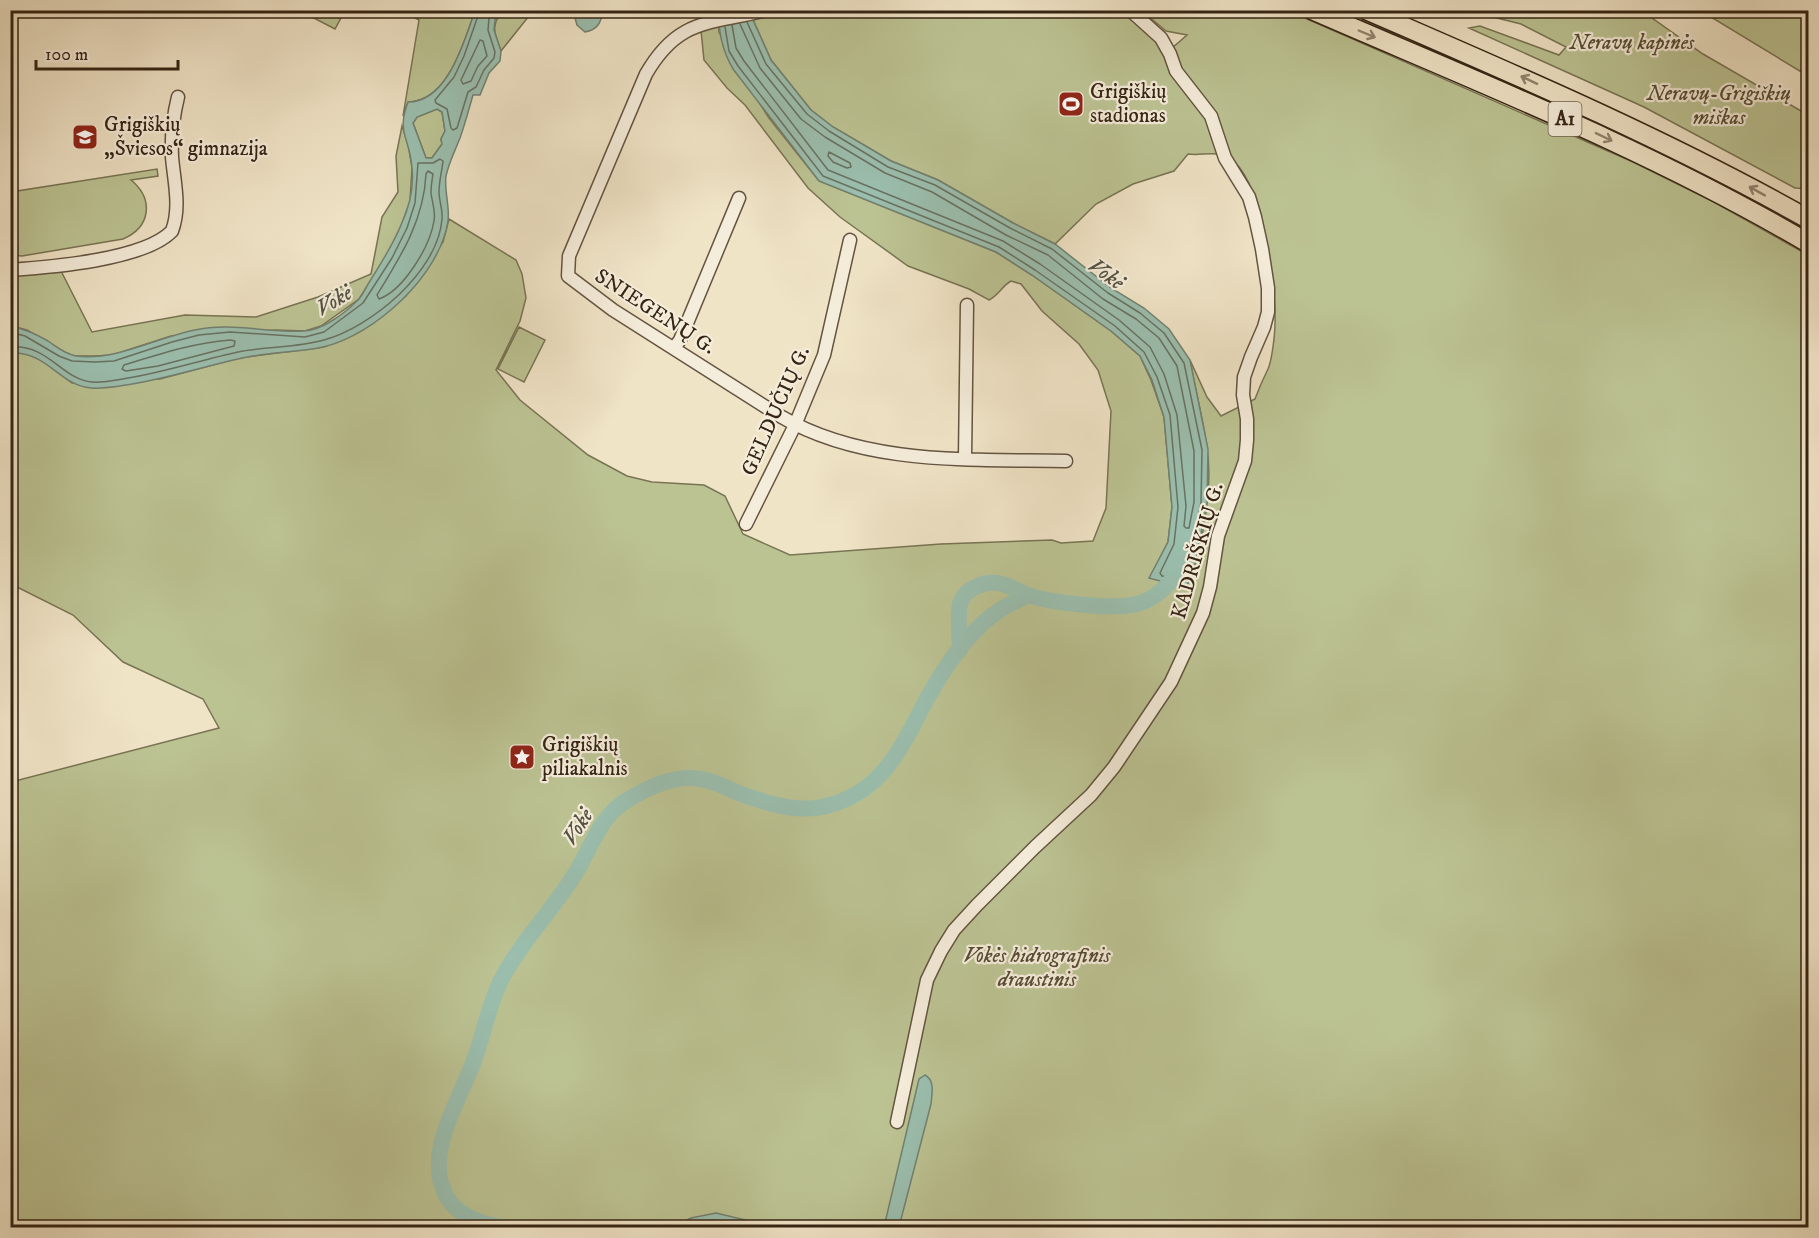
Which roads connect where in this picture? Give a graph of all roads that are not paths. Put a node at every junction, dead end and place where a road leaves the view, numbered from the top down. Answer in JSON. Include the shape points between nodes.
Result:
{"nodes":[{"id":1,"x":1130,"y":10,"type":"edge"},
{"id":2,"x":1366,"y":10,"type":"edge"},
{"id":3,"x":1380,"y":10,"type":"edge"},
{"id":4,"x":765,"y":11,"type":"edge"},
{"id":5,"x":1313,"y":11,"type":"edge"},
{"id":6,"x":1396,"y":24,"type":"junction"},
{"id":7,"x":178,"y":97,"type":"dead end"},
{"id":8,"x":738,"y":198,"type":"dead end"},
{"id":9,"x":1809,"y":219,"type":"edge"},
{"id":10,"x":850,"y":240,"type":"dead end"},
{"id":11,"x":1809,"y":244,"type":"edge"},
{"id":12,"x":10,"y":270,"type":"edge"},
{"id":13,"x":967,"y":304,"type":"dead end"},
{"id":14,"x":674,"y":348,"type":"junction"},
{"id":15,"x":795,"y":425,"type":"junction"},
{"id":16,"x":965,"y":459,"type":"junction"},
{"id":17,"x":1066,"y":461,"type":"dead end"},
{"id":18,"x":746,"y":524,"type":"dead end"},
{"id":19,"x":897,"y":1122,"type":"dead end"}],
"edges":[{"from":1,"to":19,"type":"street","name":"KADRIŠKIŲ G.","via":[[1161,38],[1176,71],[1211,116],[1225,158],[1245,189],[1255,217],[1268,288],[1268,312],[1244,377],[1245,462],[1218,536],[1203,613],[1172,681],[1091,795],[977,904],[941,951],[927,980]]},
{"from":2,"to":6,"type":"highway","number":"A1"},
{"from":3,"to":6,"type":"highway"},
{"from":4,"to":14,"type":"street","name":"SNIEGENŲ G.","via":[[694,26],[659,53],[646,74],[568,256],[568,276],[575,283]]},
{"from":5,"to":11,"type":"highway","number":"A1","one_way":true,"via":[[1576,123],[1677,172]]},
{"from":9,"to":6,"type":"highway","number":"A1","one_way":true,"via":[[1601,114]]},
{"from":7,"to":12,"type":"street","via":[[172,119],[176,206],[172,231],[161,240],[125,253],[58,266]]},
{"from":8,"to":14,"type":"street"},
{"from":10,"to":15,"type":"street","name":"GELDUČIŲ G.","via":[[824,355]]},
{"from":13,"to":16,"type":"street"},
{"from":14,"to":15,"type":"street","name":"SNIEGENŲ G."},
{"from":15,"to":16,"type":"street","name":"SNIEGENŲ G.","via":[[881,452]]},
{"from":15,"to":18,"type":"street","name":"GELDUČIŲ G."},
{"from":16,"to":17,"type":"street","name":"SNIEGENŲ G."}]}
